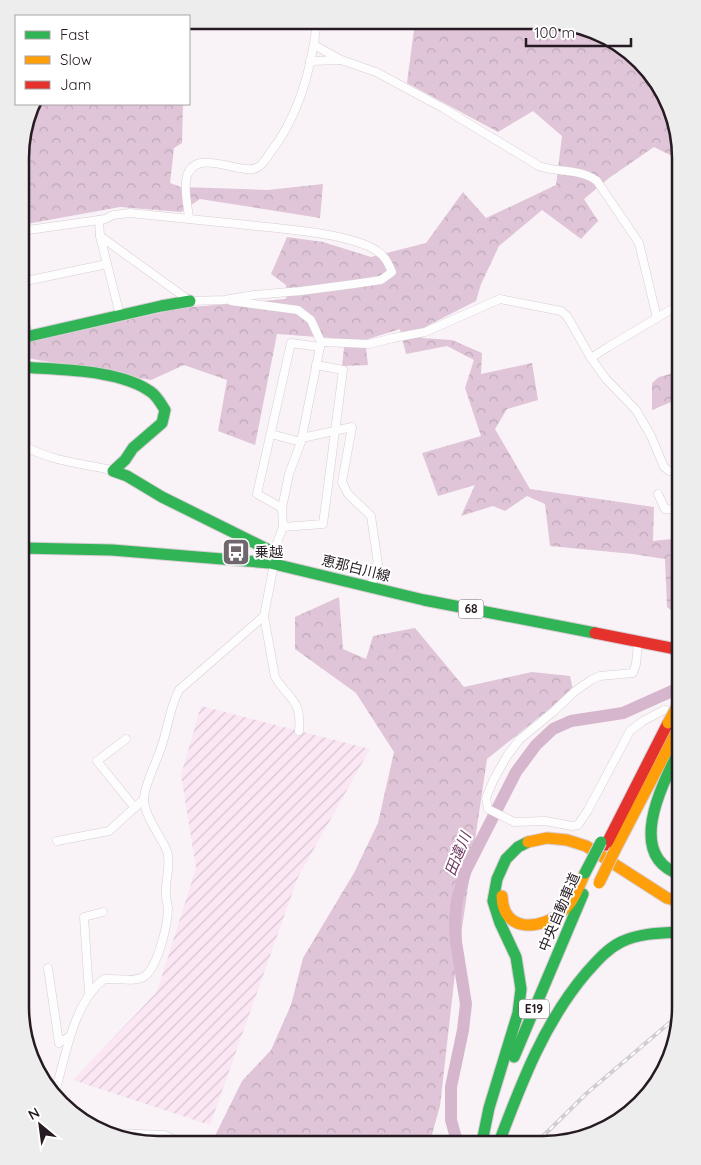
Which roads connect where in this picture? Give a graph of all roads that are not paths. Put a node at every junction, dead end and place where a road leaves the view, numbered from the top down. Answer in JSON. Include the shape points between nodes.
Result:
{"nodes":[{"id":1,"x":316,"y":29,"type":"edge"},
{"id":2,"x":314,"y":46,"type":"junction"},
{"id":3,"x":342,"y":60,"type":"junction"},
{"id":4,"x":310,"y":61,"type":"junction"},
{"id":5,"x":189,"y":219,"type":"junction"},
{"id":6,"x":99,"y":220,"type":"junction"},
{"id":7,"x":29,"y":230,"type":"edge"},
{"id":8,"x":100,"y":236,"type":"junction"},
{"id":9,"x":107,"y":264,"type":"junction"},
{"id":10,"x":29,"y":280,"type":"edge"},
{"id":11,"x":224,"y":300,"type":"junction"},
{"id":12,"x":190,"y":301,"type":"junction"},
{"id":13,"x":672,"y":310,"type":"edge"},
{"id":14,"x":120,"y":315,"type":"junction"},
{"id":15,"x":657,"y":318,"type":"junction"},
{"id":16,"x":29,"y":336,"type":"edge"},
{"id":17,"x":320,"y":345,"type":"junction"},
{"id":18,"x":591,"y":358,"type":"junction"},
{"id":19,"x":316,"y":365,"type":"junction"},
{"id":20,"x":29,"y":368,"type":"edge"},
{"id":21,"x":335,"y":429,"type":"junction"},
{"id":22,"x":271,"y":434,"type":"junction"},
{"id":23,"x":302,"y":440,"type":"junction"},
{"id":24,"x":29,"y":449,"type":"edge"},
{"id":25,"x":113,"y":471,"type":"junction"},
{"id":26,"x":672,"y":471,"type":"edge"},
{"id":27,"x":658,"y":494,"type":"dead end"},
{"id":28,"x":282,"y":508,"type":"junction"},
{"id":29,"x":672,"y":509,"type":"edge"},
{"id":30,"x":284,"y":526,"type":"junction"},
{"id":31,"x":29,"y":548,"type":"edge"},
{"id":32,"x":272,"y":560,"type":"junction"},
{"id":33,"x":372,"y":588,"type":"junction"},
{"id":34,"x":264,"y":616,"type":"junction"},
{"id":35,"x":638,"y":642,"type":"junction"},
{"id":36,"x":672,"y":648,"type":"edge"},
{"id":37,"x":672,"y":712,"type":"edge"},
{"id":38,"x":672,"y":729,"type":"edge"},
{"id":39,"x":299,"y":731,"type":"dead end"},
{"id":40,"x":672,"y":731,"type":"edge"},
{"id":41,"x":126,"y":739,"type":"dead end"},
{"id":42,"x":672,"y":767,"type":"edge"},
{"id":43,"x":144,"y":799,"type":"junction"},
{"id":44,"x":135,"y":808,"type":"junction"},
{"id":45,"x":57,"y":841,"type":"dead end"},
{"id":46,"x":607,"y":845,"type":"junction"},
{"id":47,"x":672,"y":872,"type":"edge"},
{"id":48,"x":592,"y":878,"type":"junction"},
{"id":49,"x":672,"y":899,"type":"edge"},
{"id":50,"x":672,"y":906,"type":"edge"},
{"id":51,"x":102,"y":912,"type":"dead end"},
{"id":52,"x":672,"y":933,"type":"edge"},
{"id":53,"x":48,"y":968,"type":"dead end"},
{"id":54,"x":89,"y":993,"type":"junction"},
{"id":55,"x":70,"y":1036,"type":"junction"},
{"id":56,"x":56,"y":1088,"type":"edge"},
{"id":57,"x":132,"y":1133,"type":"edge"},
{"id":58,"x":168,"y":1136,"type":"edge"},
{"id":59,"x":486,"y":1136,"type":"edge"},
{"id":60,"x":488,"y":1136,"type":"edge"},
{"id":61,"x":501,"y":1136,"type":"edge"}],
"edges":[{"from":1,"to":2,"type":"street"},
{"from":2,"to":3,"type":"street"},
{"from":2,"to":4,"type":"street"},
{"from":3,"to":4,"type":"street"},
{"from":3,"to":15,"type":"street","via":[[376,72],[435,103],[539,166],[581,173],[597,181],[639,243]]},
{"from":4,"to":5,"type":"street","via":[[294,112],[275,148],[258,168],[249,170],[201,163],[190,168],[185,181]]},
{"from":5,"to":6,"type":"street","via":[[130,213]]},
{"from":5,"to":11,"type":"street","via":[[346,239],[376,250],[385,258],[392,272],[381,280]]},
{"from":6,"to":7,"type":"street"},
{"from":6,"to":8,"type":"street"},
{"from":8,"to":9,"type":"street"},
{"from":8,"to":12,"type":"street"},
{"from":9,"to":10,"type":"street"},
{"from":9,"to":14,"type":"street"},
{"from":11,"to":12,"type":"street"},
{"from":11,"to":17,"type":"street","via":[[298,310],[312,320]]},
{"from":12,"to":14,"type":"main road"},
{"from":13,"to":15,"type":"street"},
{"from":14,"to":16,"type":"main road"},
{"from":15,"to":18,"type":"street"},
{"from":17,"to":18,"type":"street","via":[[369,344],[425,332],[495,300],[504,299],[561,311]]},
{"from":17,"to":19,"type":"street"},
{"from":17,"to":22,"type":"street","via":[[291,343]]},
{"from":18,"to":26,"type":"street","via":[[636,410],[664,467]]},
{"from":19,"to":21,"type":"street","via":[[343,370]]},
{"from":19,"to":23,"type":"street"},
{"from":20,"to":25,"type":"main road","via":[[114,377],[138,385],[155,396],[165,410],[162,423]]},
{"from":21,"to":23,"type":"street"},
{"from":21,"to":30,"type":"street","via":[[323,524]]},
{"from":21,"to":33,"type":"street","via":[[352,427],[342,482],[348,494],[371,516],[378,564],[373,569]]},
{"from":22,"to":23,"type":"street"},
{"from":22,"to":28,"type":"street","via":[[257,494]]},
{"from":23,"to":28,"type":"street","via":[[289,474]]},
{"from":24,"to":25,"type":"street"},
{"from":25,"to":32,"type":"main road"},
{"from":27,"to":29,"type":"street","via":[[665,509]]},
{"from":28,"to":30,"type":"street"},
{"from":30,"to":32,"type":"street"},
{"from":31,"to":32,"type":"main road","name":"恵那白川線","number":"68"},
{"from":32,"to":33,"type":"main road","name":"恵那白川線","number":"68"},
{"from":32,"to":34,"type":"street"},
{"from":33,"to":35,"type":"main road","name":"恵那白川線","number":"68"},
{"from":34,"to":39,"type":"street","via":[[275,677],[296,703],[300,716]]},
{"from":34,"to":43,"type":"street","via":[[179,690]]},
{"from":35,"to":36,"type":"main road","name":"恵那白川線","number":"68"},
{"from":35,"to":37,"type":"street","via":[[632,673],[591,680],[519,740],[494,780],[486,798],[488,809],[514,822],[578,825],[630,731],[664,710]]},
{"from":38,"to":46,"type":"main road","name":"中央自動車道","number":"E19","via":[[646,763]]},
{"from":40,"to":46,"type":"main road","name":"中央自動車道","number":"E19"},
{"from":41,"to":44,"type":"street","via":[[97,761]]},
{"from":42,"to":47,"type":"main road","via":[[656,803],[651,834],[654,849]]},
{"from":43,"to":44,"type":"street"},
{"from":43,"to":54,"type":"street","via":[[168,856],[168,909],[160,949],[144,976],[104,979]]},
{"from":44,"to":45,"type":"street","via":[[109,831]]},
{"from":46,"to":48,"type":"main road","name":"中央自動車道","number":"E19"},
{"from":48,"to":50,"type":"main road","via":[[565,909],[546,923],[527,926],[518,923],[504,908],[501,895],[506,874],[519,856],[539,846],[568,846]]},
{"from":48,"to":60,"type":"main road","name":"中央自動車道","number":"E19","via":[[510,1066]]},
{"from":49,"to":59,"type":"main road","via":[[586,846],[567,840],[533,840],[506,859],[497,879],[493,901],[516,957],[521,989],[518,1013],[488,1108]]},
{"from":51,"to":54,"type":"street","via":[[84,917]]},
{"from":52,"to":61,"type":"main road","via":[[642,935],[627,940],[608,951],[587,971],[541,1042]]},
{"from":53,"to":55,"type":"street","via":[[59,1043]]},
{"from":54,"to":55,"type":"street"},
{"from":55,"to":56,"type":"street"},
{"from":57,"to":58,"type":"street"}]}
